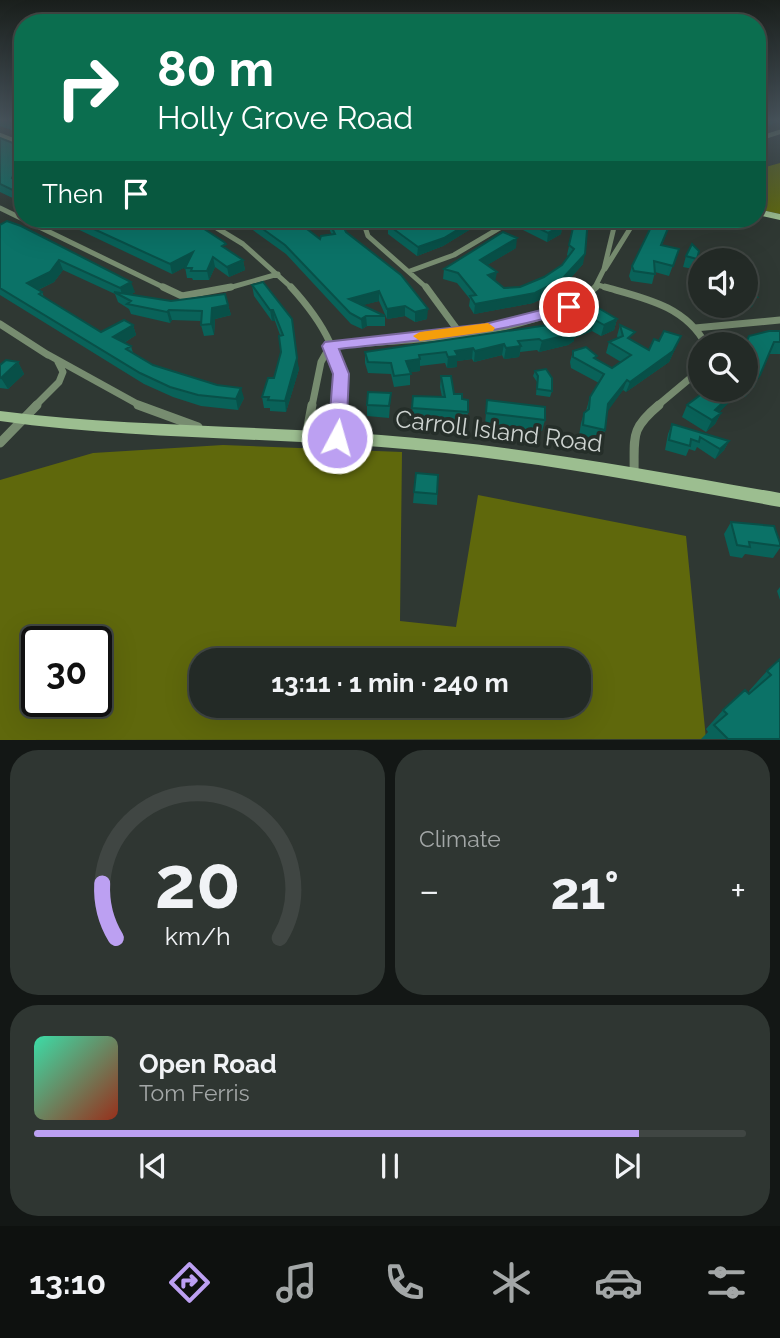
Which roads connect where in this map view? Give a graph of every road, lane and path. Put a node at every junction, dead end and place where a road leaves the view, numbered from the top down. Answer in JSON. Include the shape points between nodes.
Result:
{"nodes":[{"id":1,"x":14,"y":220,"type":"edge"},
{"id":2,"x":9,"y":222,"type":"edge"},
{"id":3,"x":39,"y":228,"type":"edge"},
{"id":4,"x":220,"y":228,"type":"edge"},
{"id":5,"x":365,"y":228,"type":"edge"},
{"id":6,"x":500,"y":228,"type":"edge"},
{"id":7,"x":613,"y":228,"type":"edge"},
{"id":8,"x":631,"y":228,"type":"edge"},
{"id":9,"x":604,"y":269,"type":"junction"},
{"id":10,"x":410,"y":271,"type":"junction"},
{"id":11,"x":278,"y":274,"type":"junction"},
{"id":12,"x":598,"y":285,"type":"junction"},
{"id":13,"x":780,"y":320,"type":"edge"},
{"id":14,"x":0,"y":324,"type":"edge"},
{"id":15,"x":695,"y":328,"type":"junction"},
{"id":16,"x":459,"y":332,"type":"junction"},
{"id":17,"x":698,"y":332,"type":"edge"},
{"id":18,"x":330,"y":346,"type":"junction"},
{"id":19,"x":46,"y":353,"type":"junction"},
{"id":20,"x":688,"y":380,"type":"edge"},
{"id":21,"x":0,"y":416,"type":"edge"},
{"id":22,"x":24,"y":420,"type":"junction"},
{"id":23,"x":216,"y":433,"type":"junction"},
{"id":24,"x":306,"y":437,"type":"junction"},
{"id":25,"x":337,"y":438,"type":"junction"},
{"id":26,"x":0,"y":443,"type":"edge"},
{"id":27,"x":634,"y":474,"type":"junction"},
{"id":28,"x":780,"y":500,"type":"edge"}],
"edges":[{"from":1,"to":2,"type":"street"},
{"from":3,"to":11,"type":"street","via":[[183,296]]},
{"from":4,"to":11,"type":"street","via":[[250,247]]},
{"from":5,"to":10,"type":"street"},
{"from":6,"to":10,"type":"street","via":[[454,255]]},
{"from":7,"to":9,"type":"street"},
{"from":8,"to":9,"type":"street"},
{"from":9,"to":12,"type":"street"},
{"from":10,"to":16,"type":"street"},
{"from":11,"to":18,"type":"street","via":[[309,309]]},
{"from":12,"to":15,"type":"street","via":[[665,306]]},
{"from":12,"to":16,"type":"street","via":[[584,299],[560,311]]},
{"from":13,"to":15,"type":"street"},
{"from":14,"to":19,"type":"street"},
{"from":15,"to":17,"type":"street"},
{"from":16,"to":18,"type":"street"},
{"from":18,"to":24,"type":"street","via":[[321,362]]},
{"from":18,"to":25,"type":"street","via":[[341,374]]},
{"from":19,"to":22,"type":"street","via":[[60,362],[62,377]]},
{"from":19,"to":23,"type":"street","via":[[148,410]]},
{"from":20,"to":27,"type":"street","via":[[639,421]]},
{"from":21,"to":22,"type":"street","name":"Carroll Island Road"},
{"from":22,"to":23,"type":"street","name":"Carroll Island Road"},
{"from":22,"to":26,"type":"street"},
{"from":23,"to":24,"type":"street","name":"Carroll Island Road"},
{"from":24,"to":25,"type":"street","name":"Carroll Island Road"},
{"from":25,"to":27,"type":"street","name":"Carroll Island Road","via":[[509,453]]},
{"from":27,"to":28,"type":"street","name":"Carroll Island Road"}]}
